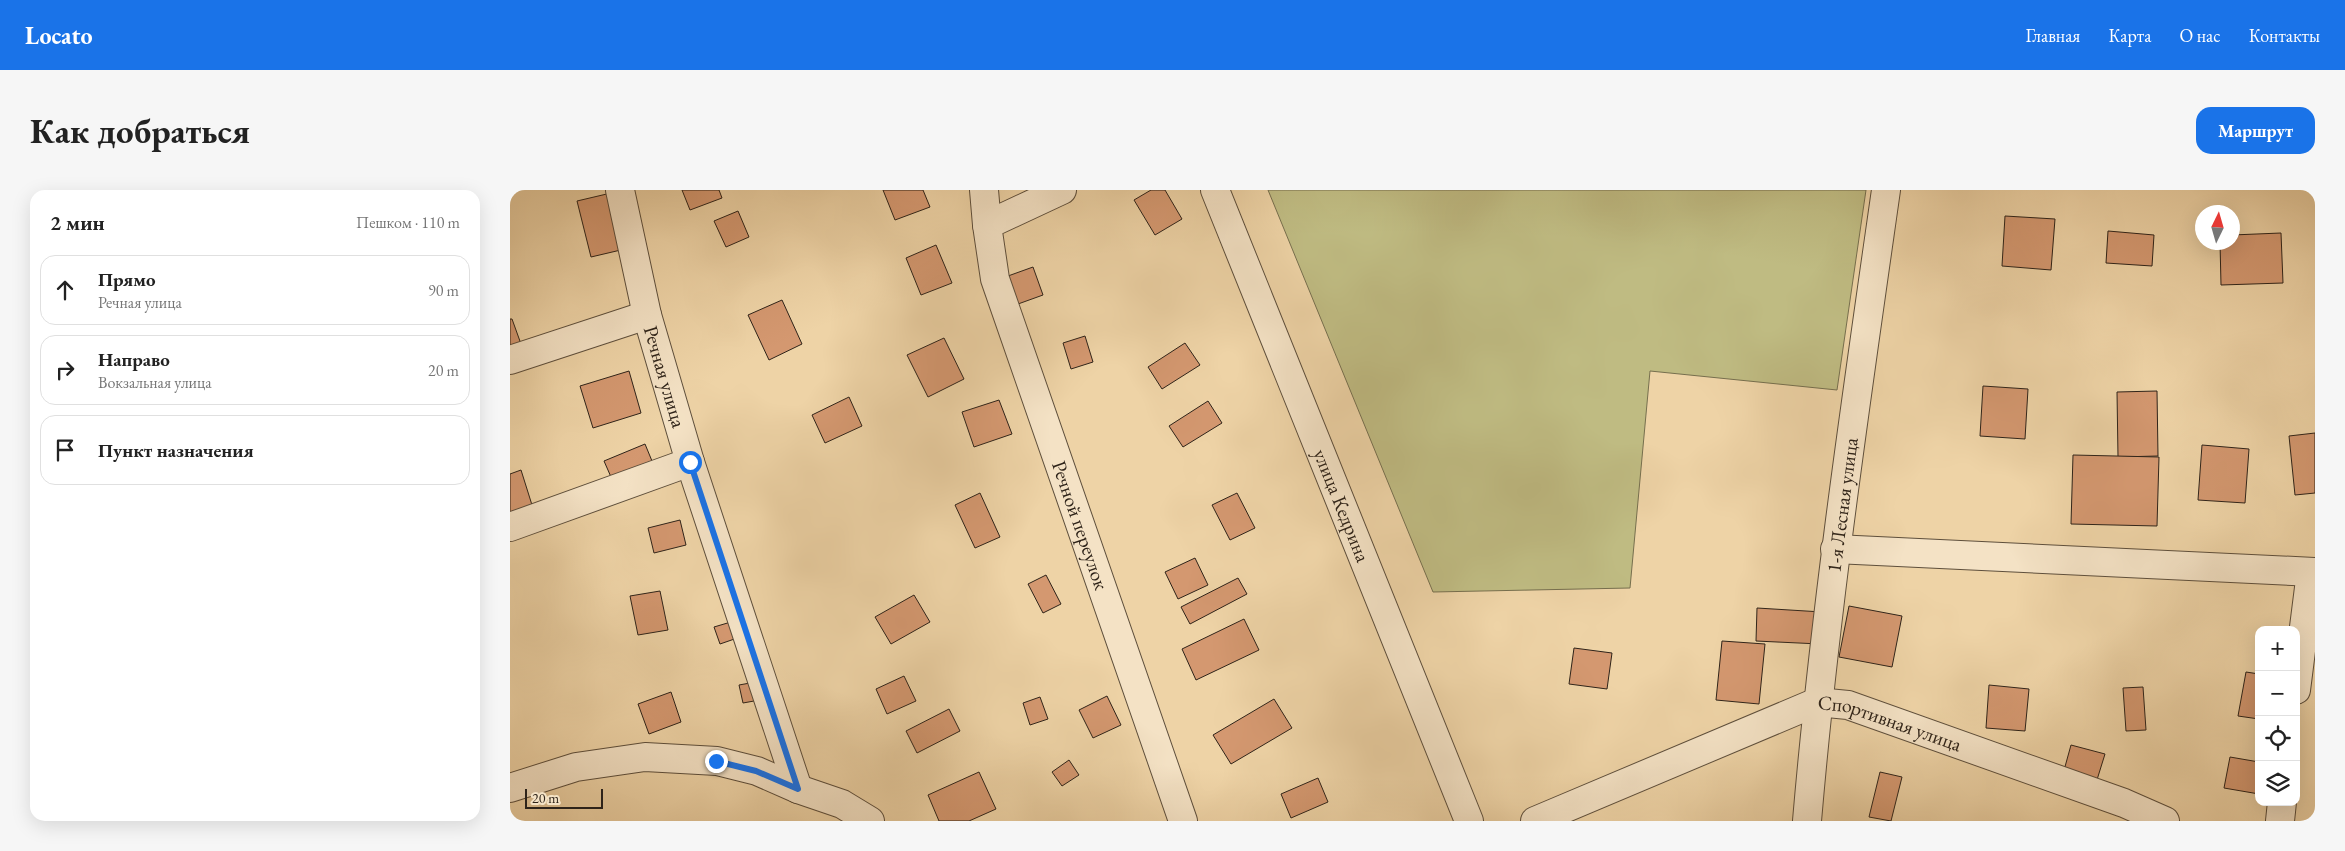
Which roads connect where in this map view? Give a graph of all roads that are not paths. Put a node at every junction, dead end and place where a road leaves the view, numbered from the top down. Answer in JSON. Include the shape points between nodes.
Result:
{"nodes":[{"id":1,"x":620,"y":190,"type":"edge"},
{"id":2,"x":984,"y":190,"type":"edge"},
{"id":3,"x":1062,"y":190,"type":"edge"},
{"id":4,"x":1215,"y":190,"type":"edge"},
{"id":5,"x":1886,"y":190,"type":"edge"},
{"id":6,"x":987,"y":225,"type":"junction"},
{"id":7,"x":647,"y":315,"type":"junction"},
{"id":8,"x":510,"y":360,"type":"edge"},
{"id":9,"x":690,"y":462,"type":"junction"},
{"id":10,"x":510,"y":527,"type":"edge"},
{"id":11,"x":1835,"y":548,"type":"junction"},
{"id":12,"x":2313,"y":572,"type":"edge"},
{"id":13,"x":2299,"y":671,"type":"edge"},
{"id":14,"x":1817,"y":702,"type":"junction"},
{"id":15,"x":510,"y":788,"type":"edge"},
{"id":16,"x":798,"y":789,"type":"junction"},
{"id":17,"x":2282,"y":806,"type":"edge"},
{"id":18,"x":2122,"y":812,"type":"edge"},
{"id":19,"x":870,"y":821,"type":"edge"},
{"id":20,"x":1183,"y":821,"type":"edge"},
{"id":21,"x":1469,"y":821,"type":"edge"},
{"id":22,"x":1535,"y":821,"type":"edge"},
{"id":23,"x":1807,"y":821,"type":"edge"},
{"id":24,"x":2165,"y":821,"type":"edge"},
{"id":25,"x":2280,"y":821,"type":"edge"}],
"edges":[{"from":1,"to":7,"type":"street","name":"Речная улица"},
{"from":2,"to":6,"type":"street","name":"Речной переулок"},
{"from":3,"to":6,"type":"street"},
{"from":4,"to":21,"type":"street","name":"улица Кедрина"},
{"from":5,"to":11,"type":"street","name":"1-я Лесная улица"},
{"from":6,"to":20,"type":"street","name":"Речной переулок","via":[[996,279]]},
{"from":7,"to":8,"type":"street"},
{"from":7,"to":9,"type":"street","name":"Речная улица"},
{"from":9,"to":10,"type":"street"},
{"from":9,"to":16,"type":"street","name":"Речная улица"},
{"from":11,"to":12,"type":"street"},
{"from":11,"to":14,"type":"street","name":"1-я Лесная улица"},
{"from":12,"to":13,"type":"street"},
{"from":14,"to":18,"type":"street","name":"Спортивная улица","via":[[1848,705]]},
{"from":14,"to":22,"type":"street","name":"Спортивная улица"},
{"from":14,"to":23,"type":"street","name":"1-я Лесная улица"},
{"from":15,"to":16,"type":"street","via":[[576,767],[646,757],[716,761],[756,771]]},
{"from":16,"to":19,"type":"street","via":[[842,804]]},
{"from":17,"to":25,"type":"street"},
{"from":18,"to":24,"type":"street","name":"Спортивная улица"}]}
